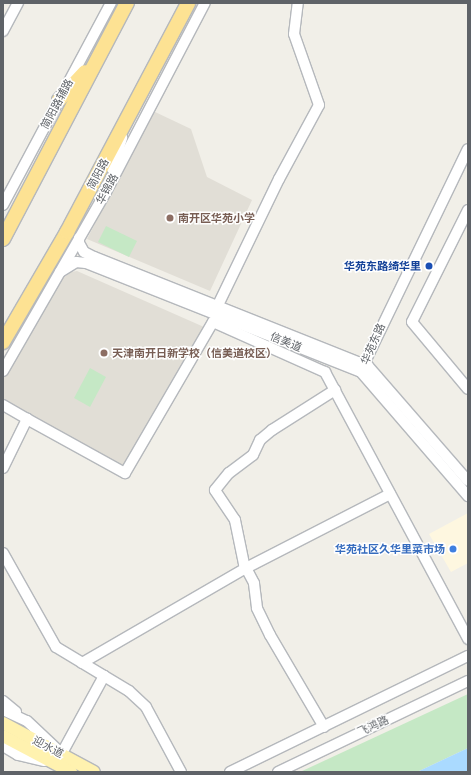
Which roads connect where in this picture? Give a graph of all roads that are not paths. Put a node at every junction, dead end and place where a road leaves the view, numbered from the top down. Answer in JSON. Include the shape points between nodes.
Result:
{"nodes":[{"id":1,"x":18,"y":3,"type":"edge"},
{"id":2,"x":111,"y":3,"type":"edge"},
{"id":3,"x":128,"y":3,"type":"edge"},
{"id":4,"x":188,"y":3,"type":"edge"},
{"id":5,"x":205,"y":3,"type":"edge"},
{"id":6,"x":298,"y":3,"type":"edge"},
{"id":7,"x":3,"y":31,"type":"edge"},
{"id":8,"x":99,"y":57,"type":"junction"},
{"id":9,"x":59,"y":100,"type":"junction"},
{"id":10,"x":128,"y":117,"type":"junction"},
{"id":11,"x":468,"y":149,"type":"edge"},
{"id":12,"x":468,"y":164,"type":"edge"},
{"id":13,"x":106,"y":192,"type":"junction"},
{"id":14,"x":3,"y":205,"type":"edge"},
{"id":15,"x":468,"y":210,"type":"edge"},
{"id":16,"x":79,"y":238,"type":"junction"},
{"id":17,"x":3,"y":239,"type":"edge"},
{"id":18,"x":60,"y":272,"type":"junction"},
{"id":19,"x":218,"y":304,"type":"junction"},
{"id":20,"x":3,"y":342,"type":"edge"},
{"id":21,"x":374,"y":355,"type":"junction"},
{"id":22,"x":364,"y":367,"type":"junction"},
{"id":23,"x":3,"y":371,"type":"edge"},
{"id":24,"x":378,"y":378,"type":"junction"},
{"id":25,"x":468,"y":389,"type":"edge"},
{"id":26,"x":335,"y":390,"type":"junction"},
{"id":27,"x":3,"y":405,"type":"edge"},
{"id":28,"x":27,"y":419,"type":"junction"},
{"id":29,"x":3,"y":468,"type":"edge"},
{"id":30,"x":465,"y":480,"type":"edge"},
{"id":31,"x":390,"y":494,"type":"junction"},
{"id":32,"x":468,"y":496,"type":"edge"},
{"id":33,"x":3,"y":553,"type":"edge"},
{"id":34,"x":246,"y":568,"type":"junction"},
{"id":35,"x":468,"y":639,"type":"edge"},
{"id":36,"x":468,"y":656,"type":"edge"},
{"id":37,"x":82,"y":663,"type":"junction"},
{"id":38,"x":104,"y":676,"type":"junction"},
{"id":39,"x":468,"y":681,"type":"edge"},
{"id":40,"x":468,"y":689,"type":"edge"},
{"id":41,"x":3,"y":701,"type":"edge"},
{"id":42,"x":3,"y":710,"type":"edge"},
{"id":43,"x":27,"y":721,"type":"junction"},
{"id":44,"x":3,"y":723,"type":"edge"},
{"id":45,"x":324,"y":727,"type":"junction"},
{"id":46,"x":3,"y":736,"type":"edge"},
{"id":47,"x":5,"y":748,"type":"edge"},
{"id":48,"x":62,"y":758,"type":"junction"},
{"id":49,"x":71,"y":772,"type":"edge"},
{"id":50,"x":94,"y":772,"type":"edge"},
{"id":51,"x":181,"y":772,"type":"edge"},
{"id":52,"x":230,"y":772,"type":"edge"},
{"id":53,"x":278,"y":772,"type":"edge"},
{"id":54,"x":291,"y":772,"type":"edge"}],
"edges":[{"from":1,"to":7,"type":"street"},
{"from":2,"to":9,"type":"street","name":"简阳路辅路"},
{"from":3,"to":8,"type":"highway"},
{"from":4,"to":10,"type":"highway","name":"简阳路"},
{"from":5,"to":13,"type":"street","name":"华锦路"},
{"from":6,"to":19,"type":"street","via":[[294,36],[319,106],[279,179]]},
{"from":8,"to":9,"type":"highway"},
{"from":8,"to":17,"type":"highway"},
{"from":9,"to":14,"type":"street","name":"简阳路辅路"},
{"from":10,"to":13,"type":"street"},
{"from":10,"to":20,"type":"highway","name":"简阳路","via":[[67,232]]},
{"from":11,"to":22,"type":"street","name":"华苑东路"},
{"from":12,"to":21,"type":"street","name":"华苑东路"},
{"from":13,"to":16,"type":"street","name":"华锦路"},
{"from":15,"to":25,"type":"street","via":[[412,322]]},
{"from":16,"to":18,"type":"street","name":"华锦路"},
{"from":16,"to":19,"type":"street","name":"信美道","via":[[80,247],[88,255]]},
{"from":18,"to":22,"type":"street","name":"信美道","via":[[76,262],[86,263]]},
{"from":18,"to":23,"type":"street","name":"华锦路"},
{"from":19,"to":22,"type":"street","name":"信美道"},
{"from":21,"to":22,"type":"street","name":"华苑东路"},
{"from":21,"to":24,"type":"street","via":[[373,366]]},
{"from":22,"to":24,"type":"street","name":"信美道"},
{"from":22,"to":30,"type":"street","name":"信美道"},
{"from":24,"to":30,"type":"street","name":"信美道"},
{"from":26,"to":28,"type":"street","via":[[325,372],[213,322],[125,473]]},
{"from":26,"to":31,"type":"street"},
{"from":26,"to":34,"type":"street","via":[[260,440],[254,455],[229,473],[215,490],[235,520]]},
{"from":27,"to":28,"type":"street"},
{"from":28,"to":29,"type":"street"},
{"from":30,"to":32,"type":"street","name":"信美道"},
{"from":31,"to":34,"type":"street"},
{"from":31,"to":35,"type":"street"},
{"from":33,"to":37,"type":"street","via":[[56,647]]},
{"from":34,"to":37,"type":"street"},
{"from":34,"to":45,"type":"street","via":[[254,583],[257,608],[270,635]]},
{"from":36,"to":45,"type":"street"},
{"from":37,"to":38,"type":"street"},
{"from":38,"to":48,"type":"street"},
{"from":38,"to":51,"type":"street","via":[[129,691],[146,707]]},
{"from":39,"to":53,"type":"street","name":"飞鸿路"},
{"from":40,"to":54,"type":"street","name":"飞鸿路"},
{"from":41,"to":43,"type":"street"},
{"from":42,"to":43,"type":"street"},
{"from":43,"to":48,"type":"street"},
{"from":44,"to":48,"type":"main road","name":"迎水道"},
{"from":45,"to":52,"type":"street"},
{"from":46,"to":48,"type":"main road","name":"迎水道"},
{"from":47,"to":48,"type":"street","via":[[18,755]]},
{"from":48,"to":49,"type":"main road","name":"迎水道"},
{"from":48,"to":50,"type":"main road","name":"迎水道"}]}
